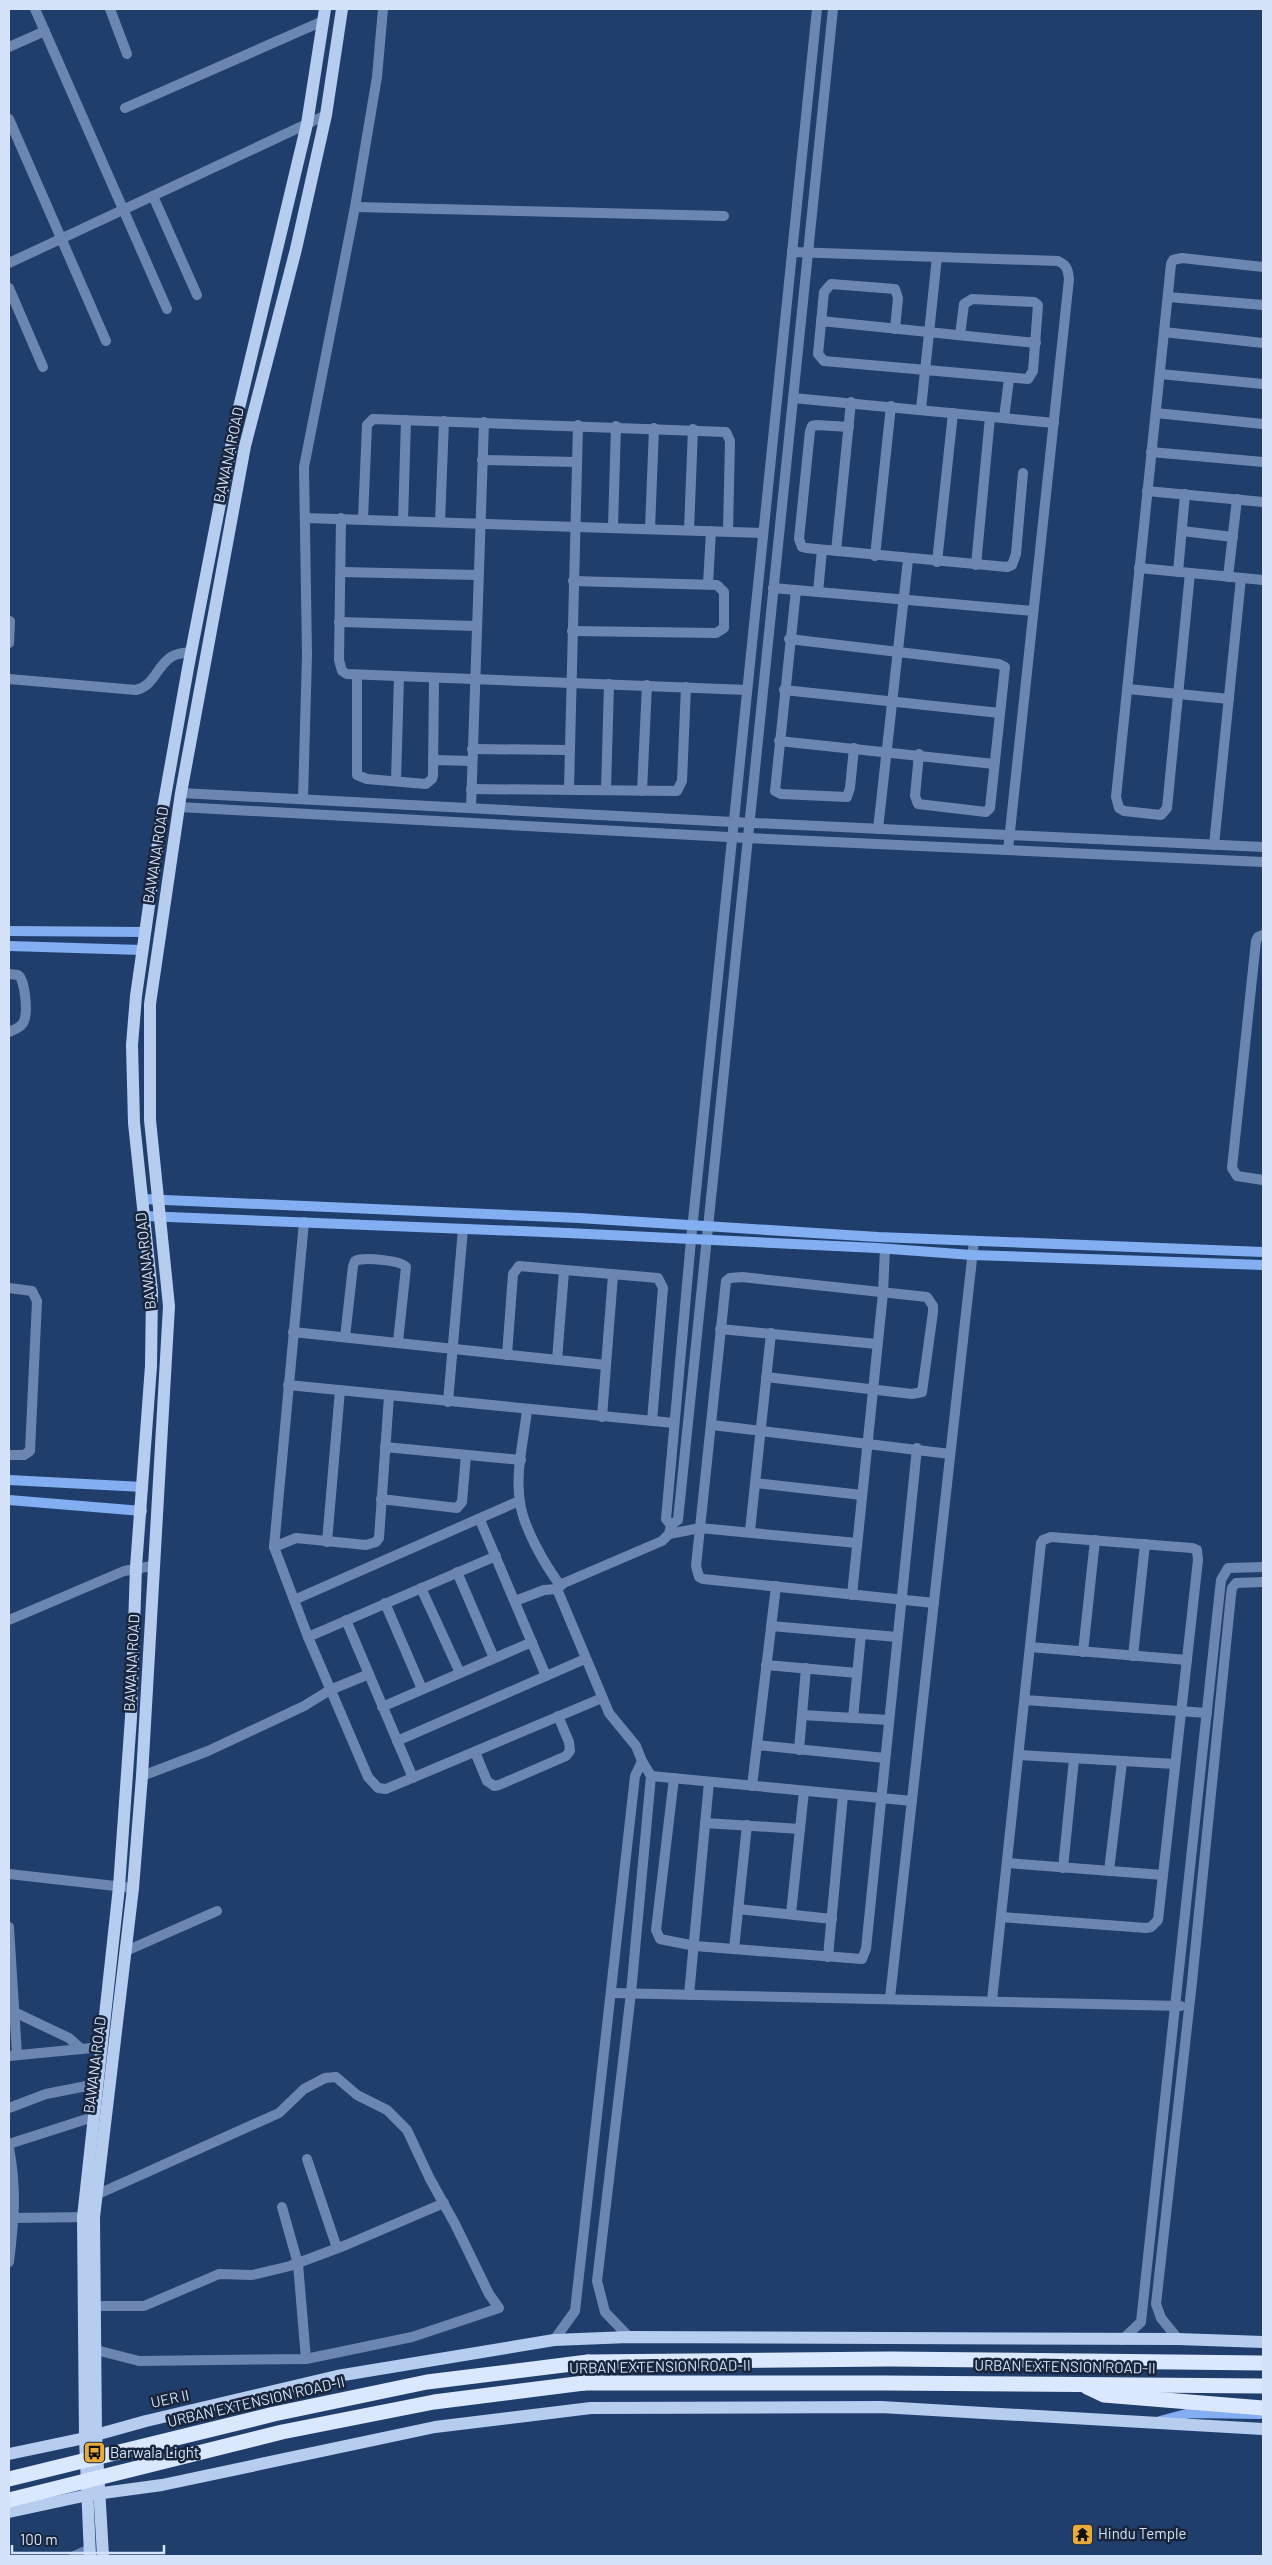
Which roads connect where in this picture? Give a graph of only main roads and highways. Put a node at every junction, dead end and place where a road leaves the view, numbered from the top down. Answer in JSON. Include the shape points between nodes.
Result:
{"nodes":[{"id":1,"x":342,"y":9,"type":"edge"},
{"id":2,"x":324,"y":15,"type":"edge"},
{"id":3,"x":88,"y":2217,"type":"junction"},
{"id":4,"x":1263,"y":2342,"type":"edge"},
{"id":5,"x":1263,"y":2363,"type":"edge"},
{"id":6,"x":1081,"y":2384,"type":"junction"},
{"id":7,"x":1263,"y":2386,"type":"edge"},
{"id":8,"x":1263,"y":2408,"type":"edge"},
{"id":9,"x":1263,"y":2429,"type":"edge"},
{"id":10,"x":91,"y":2436,"type":"junction"},
{"id":11,"x":9,"y":2454,"type":"edge"},
{"id":12,"x":9,"y":2479,"type":"edge"},
{"id":13,"x":94,"y":2494,"type":"junction"},
{"id":14,"x":9,"y":2500,"type":"edge"},
{"id":15,"x":9,"y":2512,"type":"edge"},
{"id":16,"x":90,"y":2553,"type":"edge"},
{"id":17,"x":103,"y":2556,"type":"edge"}],
"edges":[{"from":1,"to":3,"type":"main road","name":"BAWANA ROAD","via":[[326,115],[294,259],[245,446],[181,793],[149,1018],[150,1120],[156,1200],[169,1292],[166,1369],[133,1888],[96,2195]]},
{"from":2,"to":3,"type":"main road","name":"BAWANA ROAD","via":[[307,124],[237,416],[191,652],[142,950],[132,1045],[134,1123],[152,1300],[120,1887],[93,2117]]},
{"from":3,"to":10,"type":"main road","name":"BAWANA ROAD"},
{"from":3,"to":10,"type":"main road","name":"BAWANA ROAD","via":[[96,2306]]},
{"from":4,"to":10,"type":"main road","name":"UER II","via":[[629,2336],[554,2340],[338,2376]]},
{"from":5,"to":12,"type":"highway","name":"URBAN EXTENSION ROAD-II","bridge":true,"via":[[890,2359],[588,2362],[427,2382],[274,2414]]},
{"from":6,"to":7,"type":"highway","name":"URBAN EXTENSION ROAD-II"},
{"from":6,"to":8,"type":"highway","via":[[1104,2395]]},
{"from":6,"to":14,"type":"highway","name":"URBAN EXTENSION ROAD-II","bridge":true,"via":[[584,2384],[434,2402],[301,2428]]},
{"from":9,"to":13,"type":"main road","via":[[881,2407],[591,2408],[435,2427],[162,2485]]},
{"from":10,"to":11,"type":"main road","name":"UER II"},
{"from":10,"to":13,"type":"main road","name":"BAWANA ROAD"},
{"from":13,"to":15,"type":"main road"},
{"from":13,"to":16,"type":"main road","name":"BAWANA ROAD"},
{"from":13,"to":17,"type":"main road","name":"BAWANA ROAD"}]}
